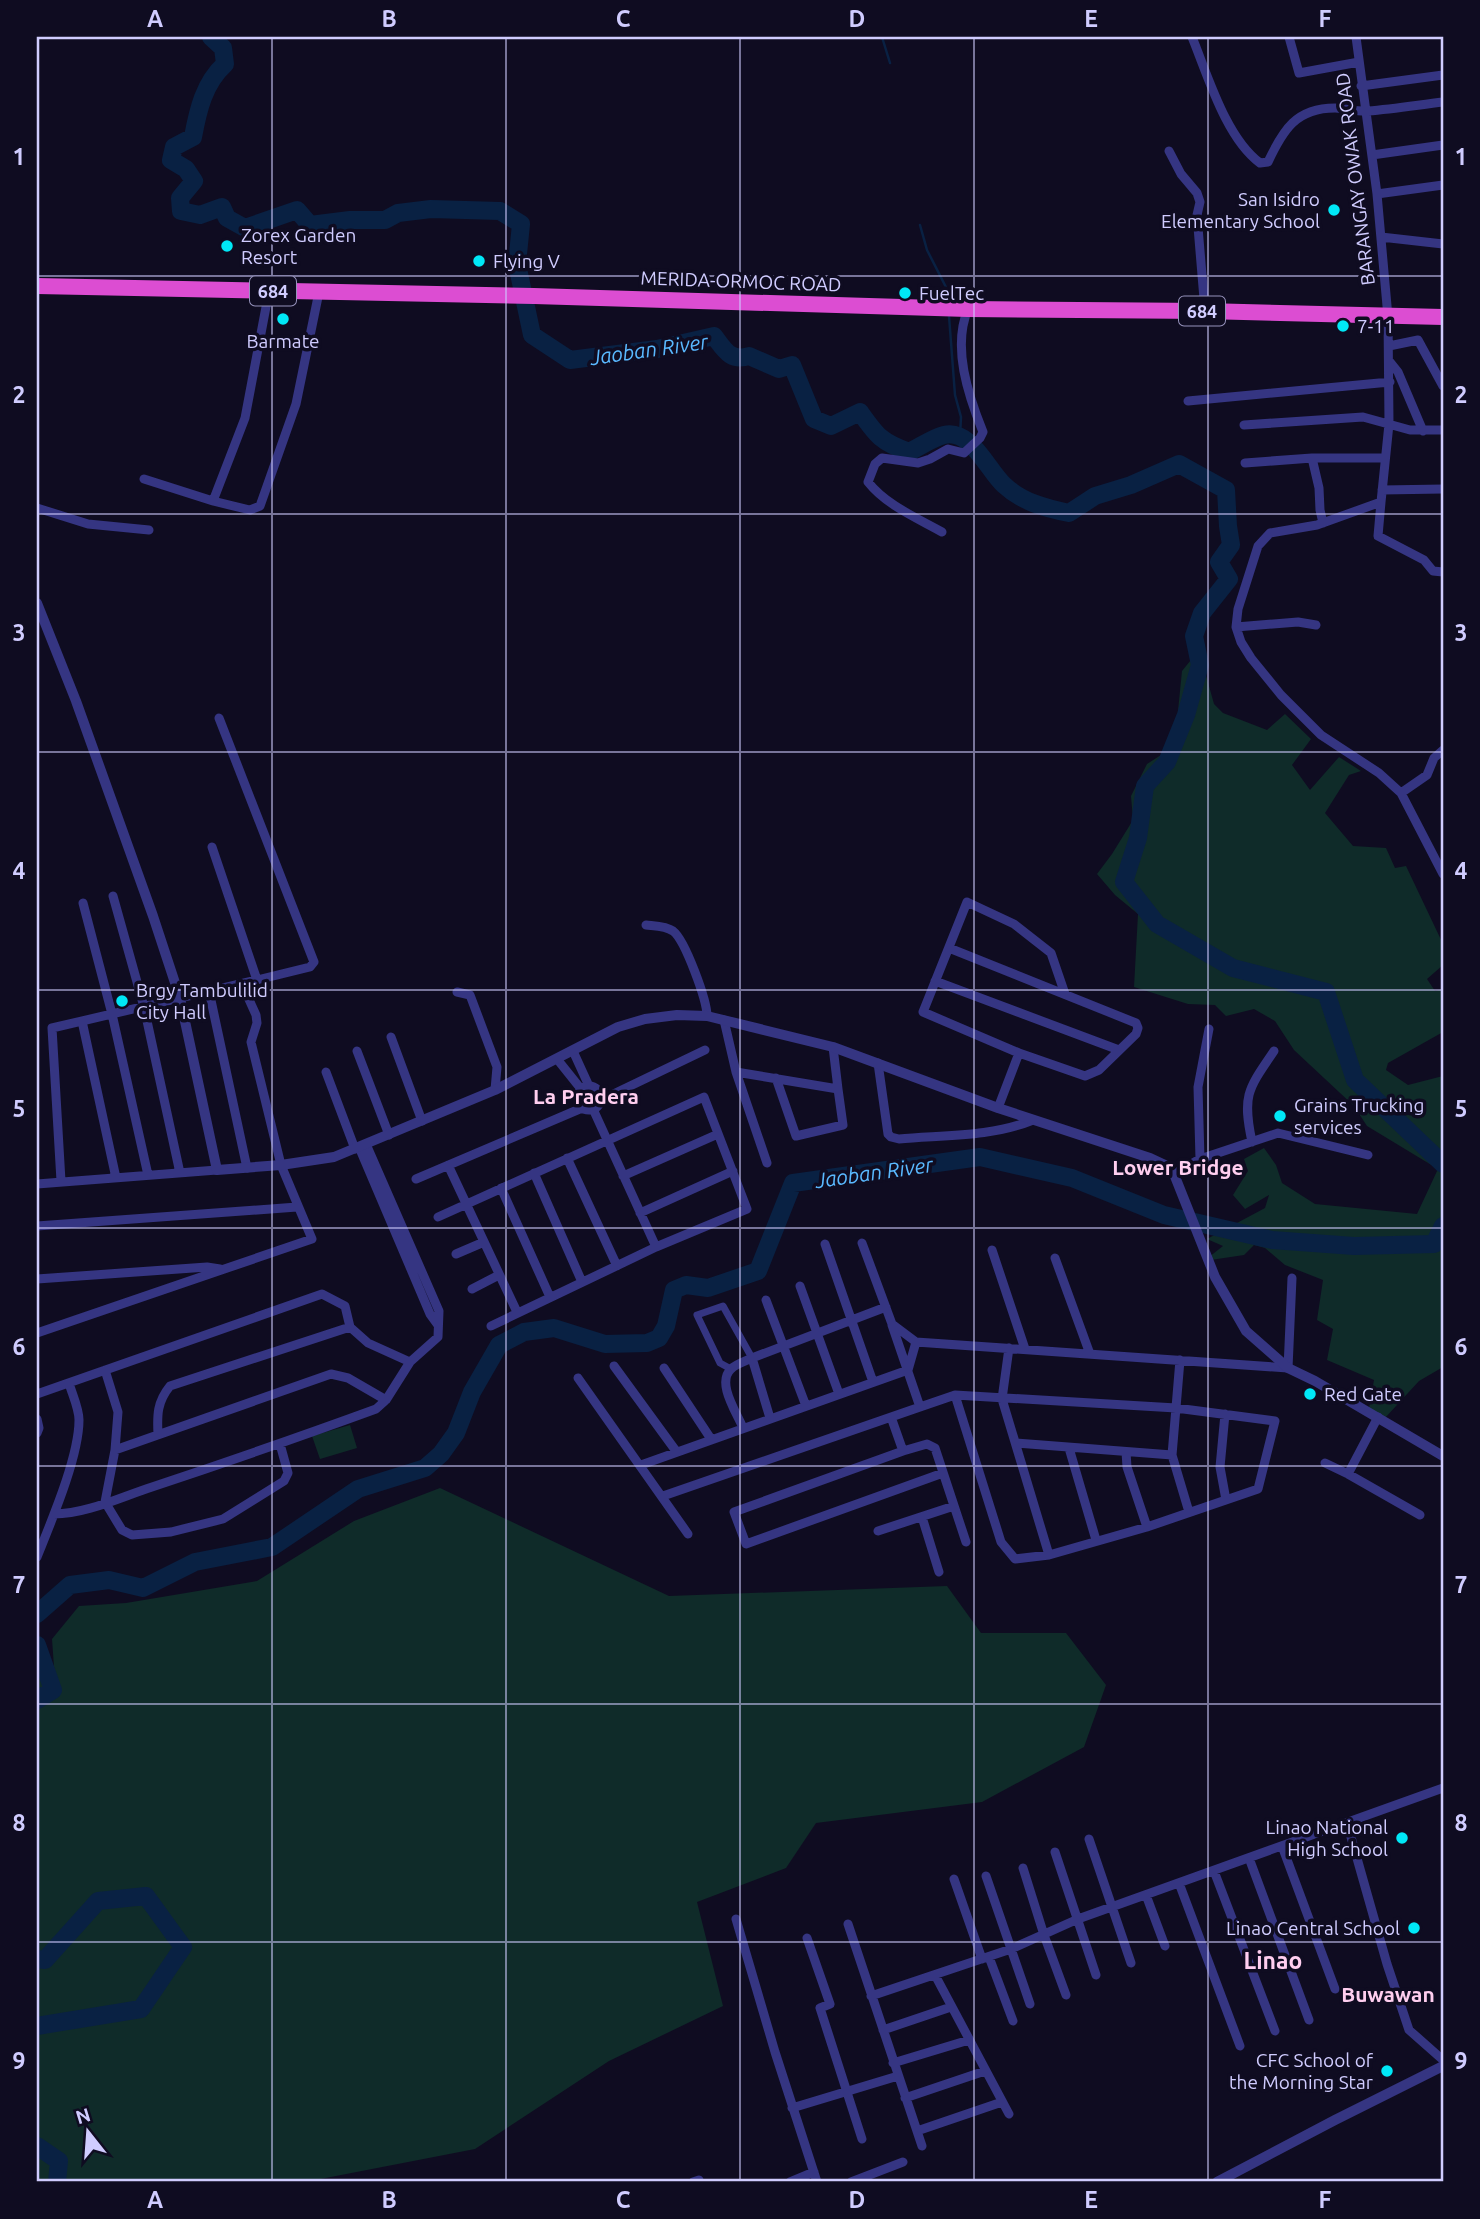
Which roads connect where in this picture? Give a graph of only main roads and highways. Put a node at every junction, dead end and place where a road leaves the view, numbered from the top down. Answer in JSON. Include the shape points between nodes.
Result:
{"nodes":[{"id":1,"x":37,"y":286,"type":"edge"},
{"id":2,"x":1443,"y":317,"type":"edge"}],
"edges":[{"from":1,"to":2,"type":"highway","name":"MERIDA-ORMOC ROAD","number":"684"}]}
